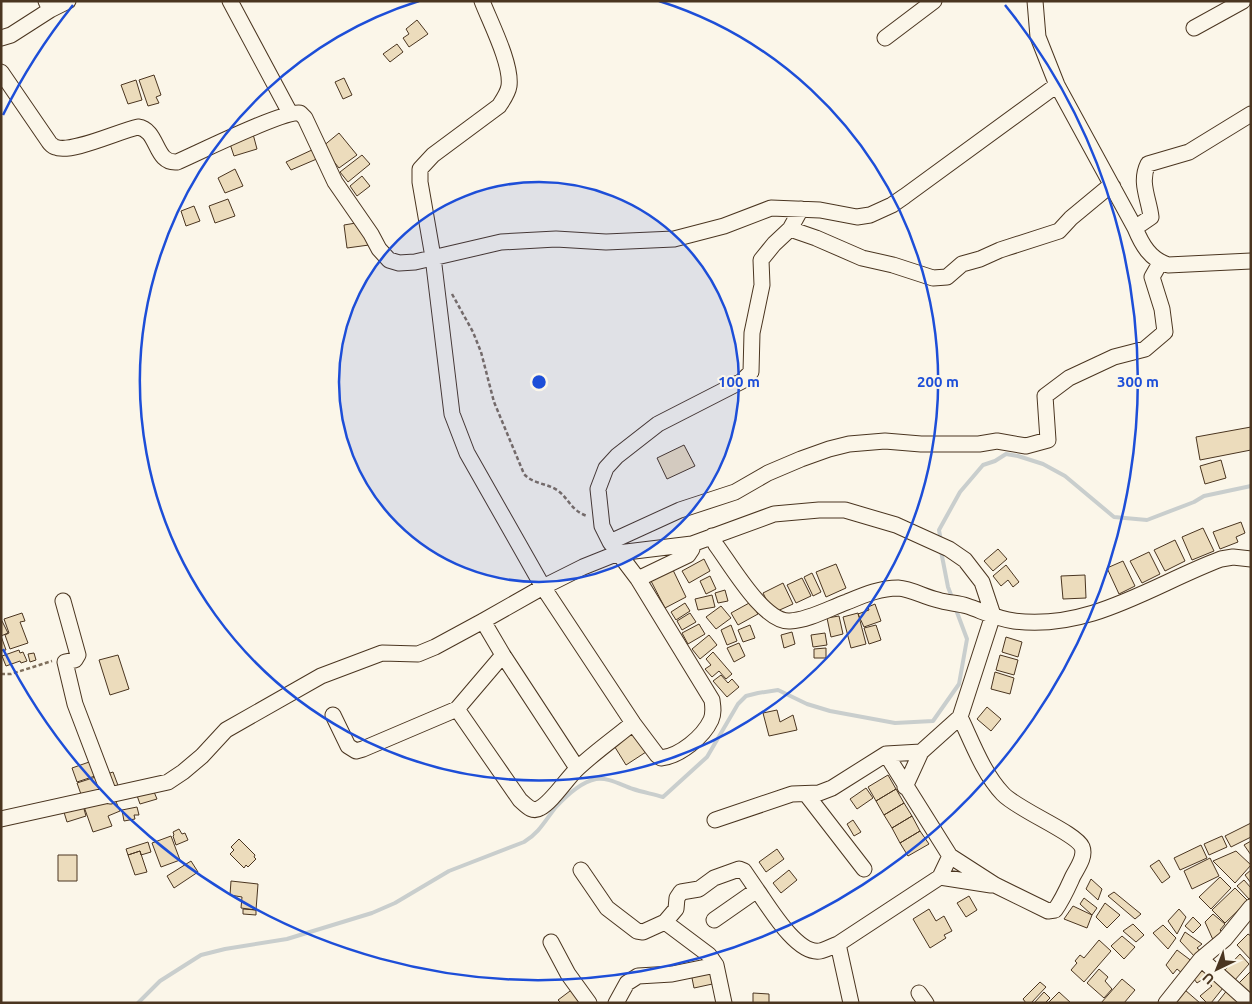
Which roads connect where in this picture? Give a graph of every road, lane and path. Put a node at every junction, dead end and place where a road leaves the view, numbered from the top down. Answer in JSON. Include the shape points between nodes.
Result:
{"nodes":[{"id":1,"x":68,"y":1,"type":"edge"},
{"id":2,"x":230,"y":1,"type":"edge"},
{"id":3,"x":482,"y":1,"type":"edge"},
{"id":4,"x":934,"y":1,"type":"edge"},
{"id":5,"x":1035,"y":1,"type":"edge"},
{"id":6,"x":1243,"y":1,"type":"edge"},
{"id":7,"x":48,"y":6,"type":"edge"},
{"id":8,"x":1194,"y":28,"type":"dead end"},
{"id":9,"x":1,"y":38,"type":"edge"},
{"id":10,"x":885,"y":38,"type":"dead end"},
{"id":11,"x":1,"y":72,"type":"edge"},
{"id":12,"x":1057,"y":85,"type":"junction"},
{"id":13,"x":290,"y":113,"type":"junction"},
{"id":14,"x":1251,"y":114,"type":"edge"},
{"id":15,"x":1112,"y":187,"type":"junction"},
{"id":16,"x":801,"y":209,"type":"junction"},
{"id":17,"x":1135,"y":228,"type":"junction"},
{"id":18,"x":790,"y":229,"type":"junction"},
{"id":19,"x":433,"y":257,"type":"junction"},
{"id":20,"x":1251,"y":261,"type":"edge"},
{"id":21,"x":1160,"y":263,"type":"junction"},
{"id":22,"x":451,"y":291,"type":"dead end"},
{"id":23,"x":602,"y":521,"type":"junction"},
{"id":24,"x":712,"y":536,"type":"junction"},
{"id":25,"x":692,"y":544,"type":"junction"},
{"id":26,"x":614,"y":547,"type":"junction"},
{"id":27,"x":1251,"y":559,"type":"edge"},
{"id":28,"x":638,"y":579,"type":"junction"},
{"id":29,"x":543,"y":587,"type":"junction"},
{"id":30,"x":63,"y":602,"type":"dead end"},
{"id":31,"x":992,"y":615,"type":"junction"},
{"id":32,"x":483,"y":621,"type":"junction"},
{"id":33,"x":503,"y":655,"type":"junction"},
{"id":34,"x":65,"y":662,"type":"junction"},
{"id":35,"x":1,"y":674,"type":"edge"},
{"id":36,"x":457,"y":709,"type":"junction"},
{"id":37,"x":333,"y":715,"type":"dead end"},
{"id":38,"x":960,"y":717,"type":"junction"},
{"id":39,"x":633,"y":723,"type":"junction"},
{"id":40,"x":921,"y":752,"type":"junction"},
{"id":41,"x":886,"y":754,"type":"junction"},
{"id":42,"x":577,"y":768,"type":"junction"},
{"id":43,"x":905,"y":787,"type":"junction"},
{"id":44,"x":806,"y":794,"type":"junction"},
{"id":45,"x":110,"y":796,"type":"junction"},
{"id":46,"x":1,"y":819,"type":"edge"},
{"id":47,"x":715,"y":820,"type":"dead end"},
{"id":48,"x":950,"y":856,"type":"junction"},
{"id":49,"x":864,"y":869,"type":"dead end"},
{"id":50,"x":582,"y":870,"type":"dead end"},
{"id":51,"x":940,"y":877,"type":"junction"},
{"id":52,"x":995,"y":885,"type":"junction"},
{"id":53,"x":757,"y":890,"type":"junction"},
{"id":54,"x":1251,"y":906,"type":"edge"},
{"id":55,"x":714,"y":920,"type":"dead end"},
{"id":56,"x":665,"y":922,"type":"junction"},
{"id":57,"x":551,"y":942,"type":"dead end"},
{"id":58,"x":838,"y":944,"type":"junction"},
{"id":59,"x":1201,"y":958,"type":"junction"},
{"id":60,"x":716,"y":965,"type":"junction"},
{"id":61,"x":589,"y":1003,"type":"edge"},
{"id":62,"x":616,"y":1003,"type":"edge"},
{"id":63,"x":724,"y":1003,"type":"edge"},
{"id":64,"x":851,"y":1003,"type":"edge"},
{"id":65,"x":1166,"y":1003,"type":"edge"},
{"id":66,"x":1250,"y":1003,"type":"edge"}],
"edges":[{"from":1,"to":7,"type":"street"},
{"from":2,"to":13,"type":"street"},
{"from":3,"to":19,"type":"street","via":[[505,59],[509,86],[498,106],[420,168]]},
{"from":4,"to":10,"type":"street"},
{"from":5,"to":12,"type":"street","via":[[1038,37]]},
{"from":6,"to":8,"type":"street"},
{"from":7,"to":9,"type":"street","via":[[11,35]]},
{"from":11,"to":13,"type":"street","via":[[49,142],[61,148],[87,144],[138,127],[150,133],[164,159],[177,162]]},
{"from":12,"to":15,"type":"street"},
{"from":12,"to":16,"type":"street","via":[[905,196],[879,211],[857,216]]},
{"from":13,"to":19,"type":"street","via":[[298,112],[305,118],[336,182],[389,260],[407,262]]},
{"from":14,"to":17,"type":"street","via":[[1189,152],[1148,164],[1144,186],[1151,217]]},
{"from":15,"to":17,"type":"street"},
{"from":15,"to":18,"type":"street","via":[[1059,231],[962,264],[947,277],[933,278],[862,258]]},
{"from":16,"to":18,"type":"street"},
{"from":16,"to":19,"type":"street","via":[[771,208],[724,226],[674,239],[501,242]]},
{"from":17,"to":21,"type":"street","via":[[1142,244]]},
{"from":18,"to":23,"type":"street","via":[[762,260],[762,285],[752,333],[751,372],[742,381],[658,424],[612,462],[598,489]]},
{"from":19,"to":29,"type":"street","via":[[452,414],[467,453]]},
{"from":20,"to":21,"type":"street"},
{"from":21,"to":26,"type":"street","via":[[1152,277],[1165,332],[1145,349],[1114,357],[1069,378],[1045,396],[1048,440],[1026,446],[997,441],[978,444],[885,441],[849,444],[801,459],[735,492],[680,510]]},
{"from":22,"to":23,"type":"path","via":[[481,352],[494,402],[524,474],[558,490],[580,514]]},
{"from":23,"to":26,"type":"street"},
{"from":24,"to":25,"type":"street"},
{"from":24,"to":31,"type":"street","via":[[774,514],[845,510],[874,517],[944,546],[965,560],[982,582]]},
{"from":24,"to":31,"type":"street","via":[[756,601],[782,621],[803,619],[887,588],[901,588]]},
{"from":25,"to":26,"type":"street"},
{"from":25,"to":28,"type":"street","via":[[688,555]]},
{"from":26,"to":28,"type":"street"},
{"from":26,"to":29,"type":"street"},
{"from":27,"to":31,"type":"street","via":[[1222,559],[1133,599],[1073,618],[1031,622]]},
{"from":28,"to":39,"type":"street","via":[[712,700],[713,710],[704,730],[668,758],[656,754]]},
{"from":29,"to":32,"type":"street"},
{"from":29,"to":39,"type":"street"},
{"from":30,"to":34,"type":"street","via":[[78,656]]},
{"from":31,"to":38,"type":"street"},
{"from":32,"to":33,"type":"street"},
{"from":32,"to":45,"type":"street","via":[[418,654],[382,653],[321,676],[226,730],[202,756],[168,782]]},
{"from":33,"to":36,"type":"street"},
{"from":33,"to":42,"type":"street"},
{"from":34,"to":35,"type":"path","via":[[57,659],[11,674]]},
{"from":34,"to":45,"type":"street","via":[[75,704]]},
{"from":36,"to":37,"type":"street","via":[[356,751],[348,746]]},
{"from":36,"to":42,"type":"street","via":[[520,800],[531,809],[541,808]]},
{"from":38,"to":40,"type":"street"},
{"from":38,"to":52,"type":"street","via":[[993,782],[1004,795],[1075,838],[1082,848],[1083,857],[1055,910],[1048,911]]},
{"from":39,"to":42,"type":"street"},
{"from":40,"to":41,"type":"street"},
{"from":40,"to":43,"type":"street"},
{"from":41,"to":43,"type":"street"},
{"from":41,"to":44,"type":"street","via":[[832,788]]},
{"from":43,"to":48,"type":"street"},
{"from":44,"to":47,"type":"street","via":[[792,794]]},
{"from":44,"to":49,"type":"street"},
{"from":45,"to":46,"type":"street"},
{"from":48,"to":51,"type":"street"},
{"from":48,"to":52,"type":"street"},
{"from":50,"to":56,"type":"street","via":[[607,908],[637,931],[643,932]]},
{"from":51,"to":52,"type":"street"},
{"from":51,"to":58,"type":"street"},
{"from":53,"to":55,"type":"street"},
{"from":53,"to":56,"type":"street","via":[[739,869],[714,878],[699,889],[681,892],[676,909]]},
{"from":53,"to":58,"type":"street","via":[[797,943],[810,951]]},
{"from":54,"to":59,"type":"street","via":[[1225,939]]},
{"from":56,"to":60,"type":"street","via":[[709,954]]},
{"from":57,"to":61,"type":"street"},
{"from":58,"to":64,"type":"street"},
{"from":59,"to":65,"type":"street"},
{"from":59,"to":66,"type":"street"},
{"from":60,"to":62,"type":"street","via":[[672,974],[638,976],[627,983]]},
{"from":60,"to":63,"type":"street"}]}
